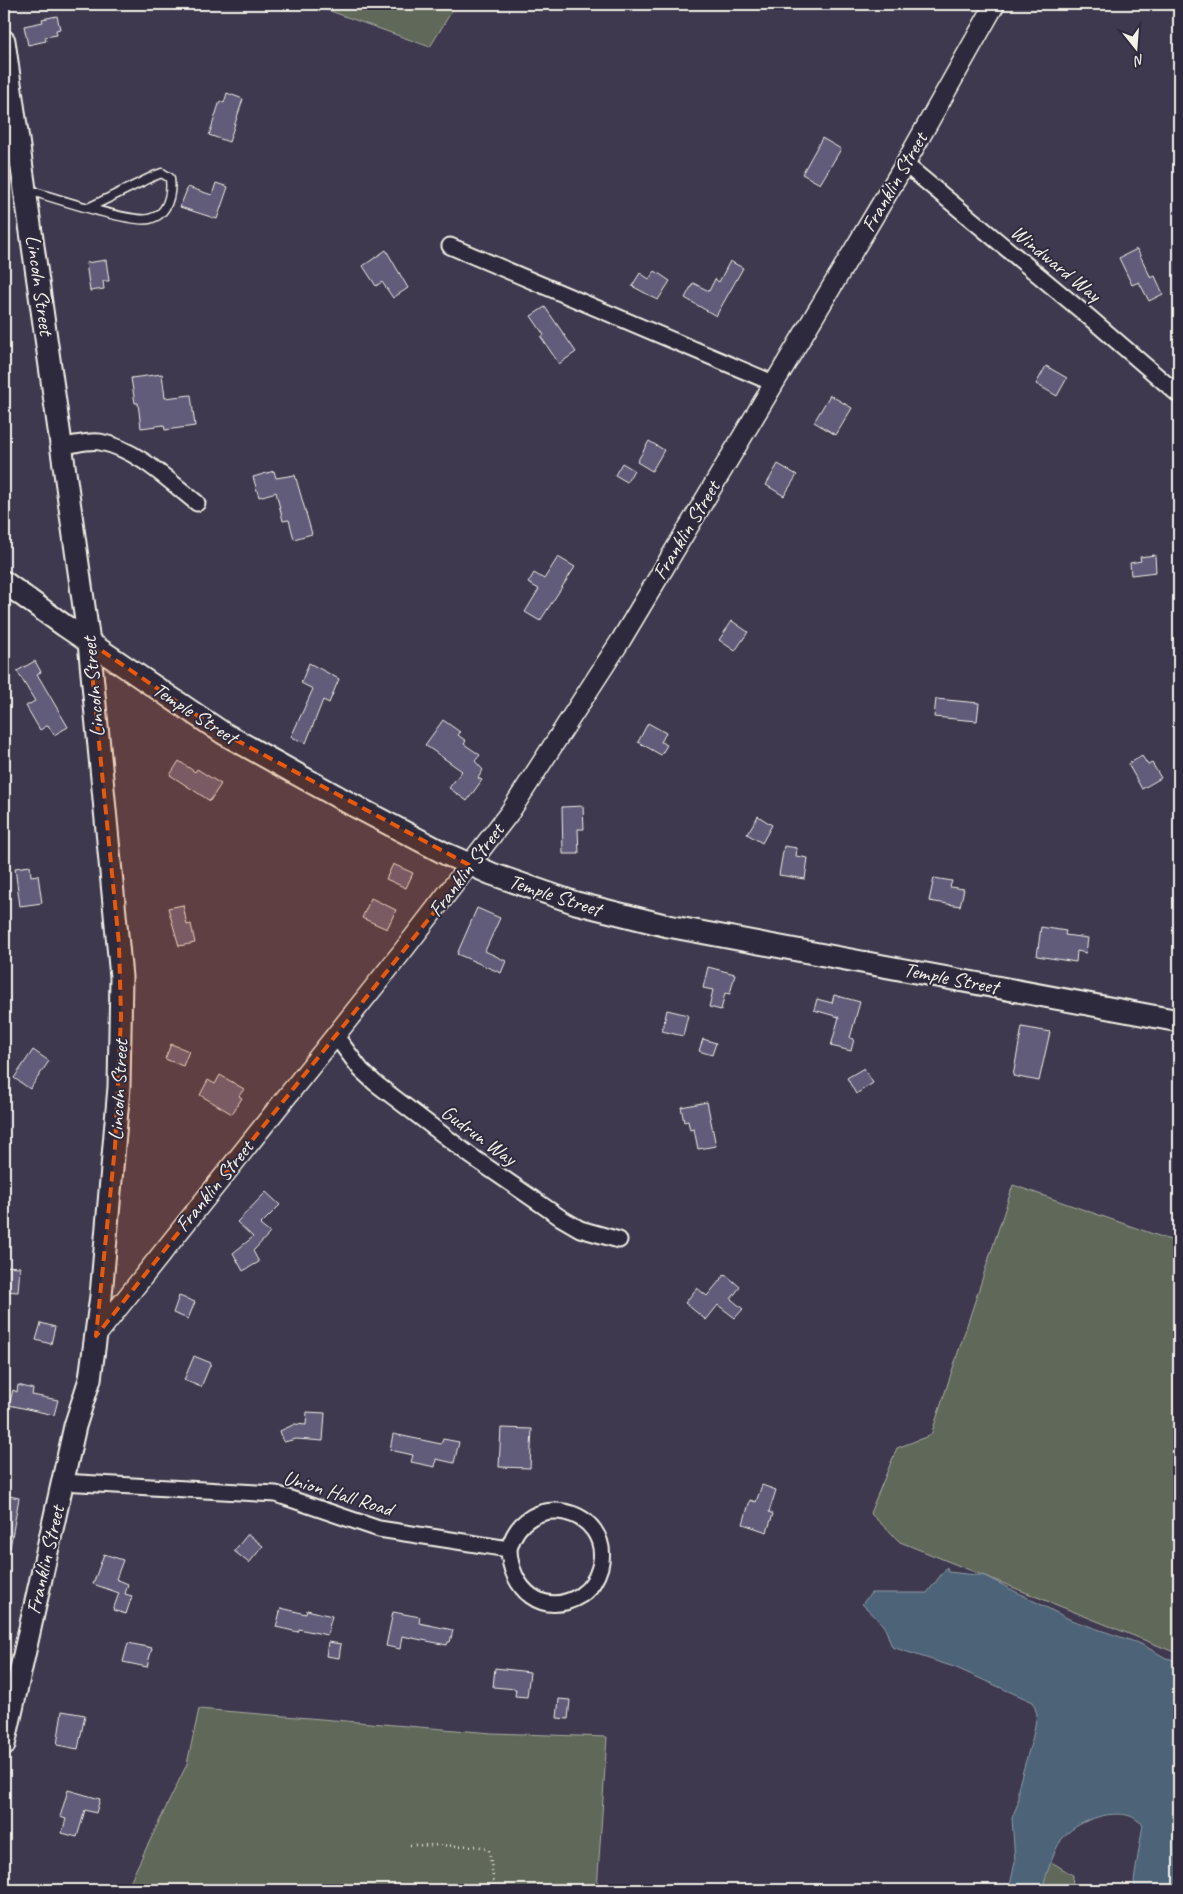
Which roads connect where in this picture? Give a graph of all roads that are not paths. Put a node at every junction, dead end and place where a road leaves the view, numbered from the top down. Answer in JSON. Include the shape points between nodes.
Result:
{"nodes":[{"id":1,"x":995,"y":4,"type":"edge"},
{"id":2,"x":4,"y":41,"type":"edge"},
{"id":3,"x":906,"y":164,"type":"junction"},
{"id":4,"x":26,"y":190,"type":"junction"},
{"id":5,"x":90,"y":207,"type":"junction"},
{"id":6,"x":450,"y":246,"type":"dead end"},
{"id":7,"x":773,"y":383,"type":"junction"},
{"id":8,"x":1179,"y":395,"type":"edge"},
{"id":9,"x":62,"y":446,"type":"junction"},
{"id":10,"x":198,"y":504,"type":"dead end"},
{"id":11,"x":4,"y":582,"type":"edge"},
{"id":12,"x":89,"y":642,"type":"junction"},
{"id":13,"x":470,"y":866,"type":"junction"},
{"id":14,"x":1179,"y":1021,"type":"edge"},
{"id":15,"x":335,"y":1035,"type":"junction"},
{"id":16,"x":618,"y":1240,"type":"dead end"},
{"id":17,"x":96,"y":1336,"type":"junction"},
{"id":18,"x":62,"y":1482,"type":"junction"},
{"id":19,"x":509,"y":1549,"type":"junction"},
{"id":20,"x":4,"y":1745,"type":"edge"}],
"edges":[{"from":1,"to":3,"type":"street","name":"Franklin Street"},
{"from":2,"to":4,"type":"main road","name":"Lincoln Street"},
{"from":3,"to":7,"type":"street","name":"Franklin Street"},
{"from":3,"to":8,"type":"street","name":"Windward Way"},
{"from":4,"to":5,"type":"lane"},
{"from":4,"to":9,"type":"main road","name":"Lincoln Street"},
{"from":5,"to":5,"type":"lane","via":[[150,219],[163,211],[170,196],[170,178],[162,173]]},
{"from":6,"to":7,"type":"street"},
{"from":7,"to":13,"type":"street","name":"Franklin Street","via":[[621,640],[510,812]]},
{"from":9,"to":10,"type":"street","via":[[99,441],[124,450]]},
{"from":9,"to":12,"type":"main road","name":"Lincoln Street"},
{"from":11,"to":12,"type":"main road","name":"Temple Street"},
{"from":12,"to":13,"type":"main road","name":"Temple Street","via":[[223,733]]},
{"from":12,"to":17,"type":"main road","name":"Lincoln Street","via":[[119,944],[121,1003],[115,1147]]},
{"from":13,"to":14,"type":"main road","name":"Temple Street","via":[[547,894],[635,919]]},
{"from":13,"to":15,"type":"street","name":"Franklin Street"},
{"from":15,"to":16,"type":"street","name":"Gudrun Way","via":[[375,1083],[471,1156],[560,1218],[580,1229]]},
{"from":15,"to":17,"type":"street","name":"Franklin Street"},
{"from":17,"to":18,"type":"main road","name":"Franklin Street","via":[[90,1379],[74,1426]]},
{"from":18,"to":19,"type":"street","name":"Union Hall Road","via":[[276,1494],[379,1529]]},
{"from":18,"to":20,"type":"main road","name":"Franklin Street"},
{"from":19,"to":19,"type":"street","via":[[524,1522],[541,1512],[561,1511],[576,1515],[592,1529],[601,1548],[602,1560],[596,1578],[582,1594],[564,1601],[545,1602],[524,1591],[514,1579],[509,1565]]}]}
